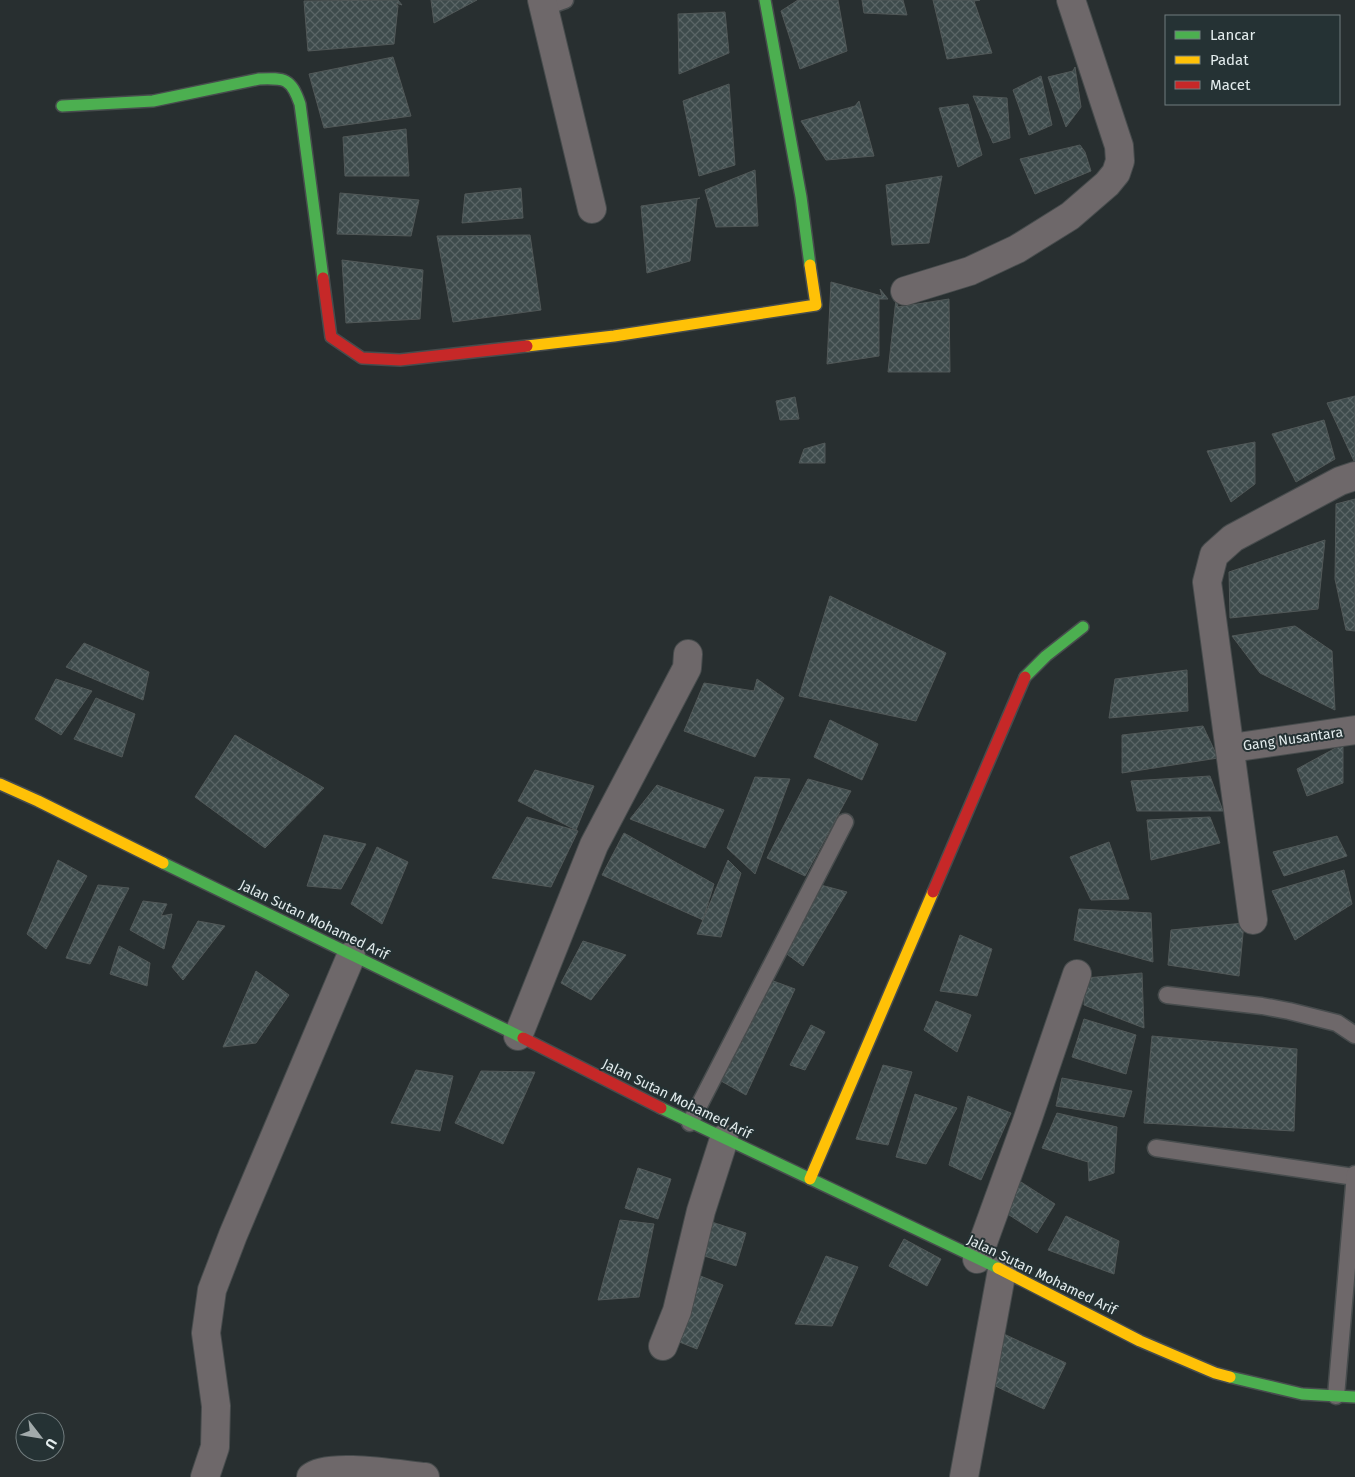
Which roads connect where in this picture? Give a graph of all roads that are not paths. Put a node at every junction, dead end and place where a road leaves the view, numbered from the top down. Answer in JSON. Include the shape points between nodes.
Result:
{"nodes":[{"id":1,"x":765,"y":0,"type":"edge"},
{"id":2,"x":1071,"y":0,"type":"edge"},
{"id":3,"x":550,"y":3,"type":"edge"},
{"id":4,"x":62,"y":106,"type":"dead end"},
{"id":5,"x":592,"y":209,"type":"dead end"},
{"id":6,"x":906,"y":291,"type":"dead end"},
{"id":7,"x":1355,"y":476,"type":"edge"},
{"id":8,"x":1083,"y":627,"type":"dead end"},
{"id":9,"x":688,"y":654,"type":"dead end"},
{"id":10,"x":1355,"y":730,"type":"edge"},
{"id":11,"x":1231,"y":748,"type":"junction"},
{"id":12,"x":0,"y":784,"type":"edge"},
{"id":13,"x":845,"y":822,"type":"dead end"},
{"id":14,"x":1253,"y":920,"type":"dead end"},
{"id":15,"x":351,"y":956,"type":"junction"},
{"id":16,"x":1077,"y":974,"type":"dead end"},
{"id":17,"x":1167,"y":995,"type":"dead end"},
{"id":18,"x":1355,"y":1035,"type":"edge"},
{"id":19,"x":518,"y":1036,"type":"junction"},
{"id":20,"x":690,"y":1123,"type":"junction"},
{"id":21,"x":724,"y":1139,"type":"junction"},
{"id":22,"x":1156,"y":1148,"type":"dead end"},
{"id":23,"x":1355,"y":1175,"type":"edge"},
{"id":24,"x":810,"y":1179,"type":"junction"},
{"id":25,"x":977,"y":1259,"type":"junction"},
{"id":26,"x":1002,"y":1270,"type":"junction"},
{"id":27,"x":663,"y":1346,"type":"dead end"},
{"id":28,"x":1336,"y":1396,"type":"junction"},
{"id":29,"x":1355,"y":1397,"type":"edge"},
{"id":30,"x":205,"y":1477,"type":"edge"},
{"id":31,"x":312,"y":1477,"type":"edge"},
{"id":32,"x":425,"y":1477,"type":"edge"},
{"id":33,"x":964,"y":1477,"type":"edge"}],
"edges":[{"from":1,"to":4,"type":"street","via":[[801,197],[816,305],[614,336],[400,360],[362,358],[332,337],[300,104],[294,87],[286,80],[259,79],[153,101]]},
{"from":2,"to":6,"type":"street","via":[[1119,146],[1120,161],[1116,173],[1070,216],[1017,249],[970,271]]},
{"from":3,"to":5,"type":"street"},
{"from":7,"to":11,"type":"street","via":[[1233,538],[1214,555],[1207,582]]},
{"from":8,"to":24,"type":"street","via":[[1046,656],[1024,679]]},
{"from":9,"to":19,"type":"street","via":[[687,668],[594,846]]},
{"from":10,"to":11,"type":"street","name":"Gang Nusantara"},
{"from":11,"to":14,"type":"street"},
{"from":12,"to":15,"type":"street","name":"Jalan Sutan Mohamed Arif"},
{"from":13,"to":20,"type":"lane"},
{"from":15,"to":19,"type":"street","name":"Jalan Sutan Mohamed Arif"},
{"from":15,"to":30,"type":"street","via":[[212,1290],[206,1333],[216,1406],[215,1447]]},
{"from":16,"to":25,"type":"street"},
{"from":17,"to":18,"type":"lane","via":[[1289,1011],[1337,1023]]},
{"from":19,"to":20,"type":"street","name":"Jalan Sutan Mohamed Arif"},
{"from":20,"to":21,"type":"street","name":"Jalan Sutan Mohamed Arif"},
{"from":21,"to":24,"type":"street","name":"Jalan Sutan Mohamed Arif"},
{"from":21,"to":27,"type":"street","via":[[701,1211],[676,1311]]},
{"from":22,"to":23,"type":"lane"},
{"from":23,"to":28,"type":"lane"},
{"from":24,"to":25,"type":"street","name":"Jalan Sutan Mohamed Arif"},
{"from":25,"to":26,"type":"street","name":"Jalan Sutan Mohamed Arif"},
{"from":26,"to":28,"type":"street","name":"Jalan Sutan Mohamed Arif","via":[[1140,1341],[1215,1373],[1302,1394]]},
{"from":26,"to":33,"type":"street"},
{"from":28,"to":29,"type":"street","name":"Jalan Sutan Mohamed Arif"},
{"from":31,"to":32,"type":"street","via":[[343,1469]]}]}
